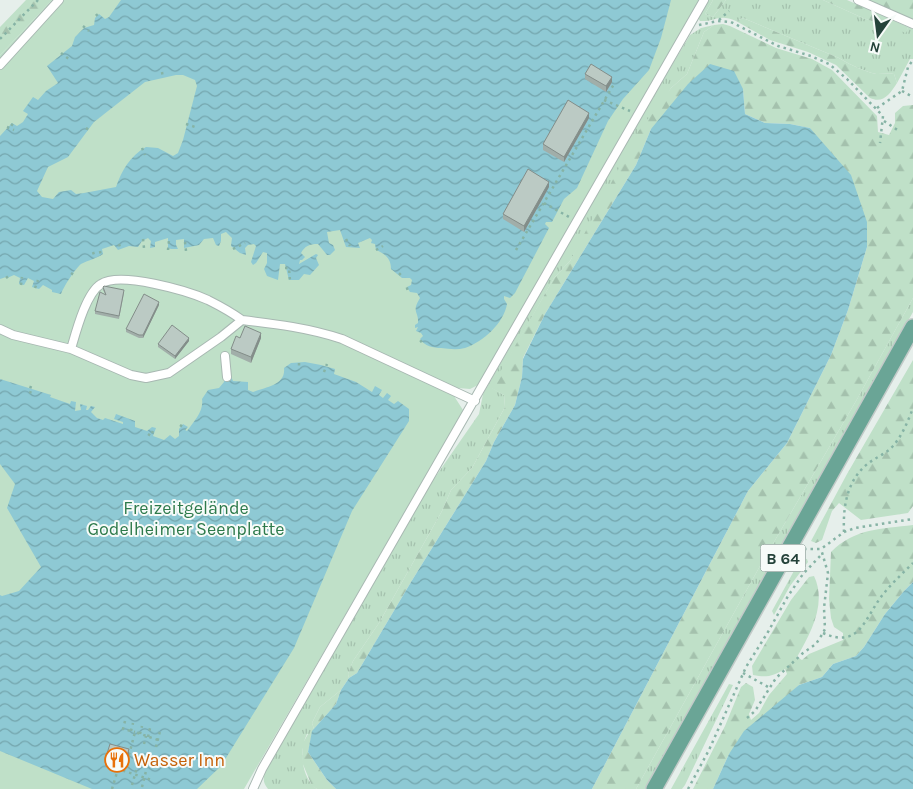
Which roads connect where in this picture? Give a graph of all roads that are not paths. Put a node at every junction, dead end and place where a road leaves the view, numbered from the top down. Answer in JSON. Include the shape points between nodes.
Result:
{"nodes":[{"id":1,"x":58,"y":0,"type":"edge"},
{"id":2,"x":704,"y":0,"type":"edge"},
{"id":3,"x":858,"y":0,"type":"edge"},
{"id":4,"x":913,"y":24,"type":"edge"},
{"id":5,"x":0,"y":65,"type":"edge"},
{"id":6,"x":242,"y":320,"type":"junction"},
{"id":7,"x":913,"y":327,"type":"edge"},
{"id":8,"x":0,"y":329,"type":"edge"},
{"id":9,"x":71,"y":349,"type":"junction"},
{"id":10,"x":225,"y":356,"type":"dead end"},
{"id":11,"x":227,"y":377,"type":"dead end"},
{"id":12,"x":475,"y":402,"type":"junction"},
{"id":13,"x":253,"y":789,"type":"edge"},
{"id":14,"x":654,"y":789,"type":"edge"}],
"edges":[{"from":1,"to":5,"type":"lane"},
{"from":2,"to":12,"type":"lane"},
{"from":3,"to":4,"type":"lane"},
{"from":6,"to":9,"type":"lane","via":[[169,374],[156,377],[131,375]]},
{"from":6,"to":9,"type":"lane","via":[[207,300],[163,286],[138,281],[107,281],[94,289]]},
{"from":6,"to":12,"type":"lane","via":[[303,328],[342,340]]},
{"from":7,"to":14,"type":"main road","number":"B 64"},
{"from":8,"to":9,"type":"lane"},
{"from":10,"to":11,"type":"lane"},
{"from":12,"to":13,"type":"lane"}]}
